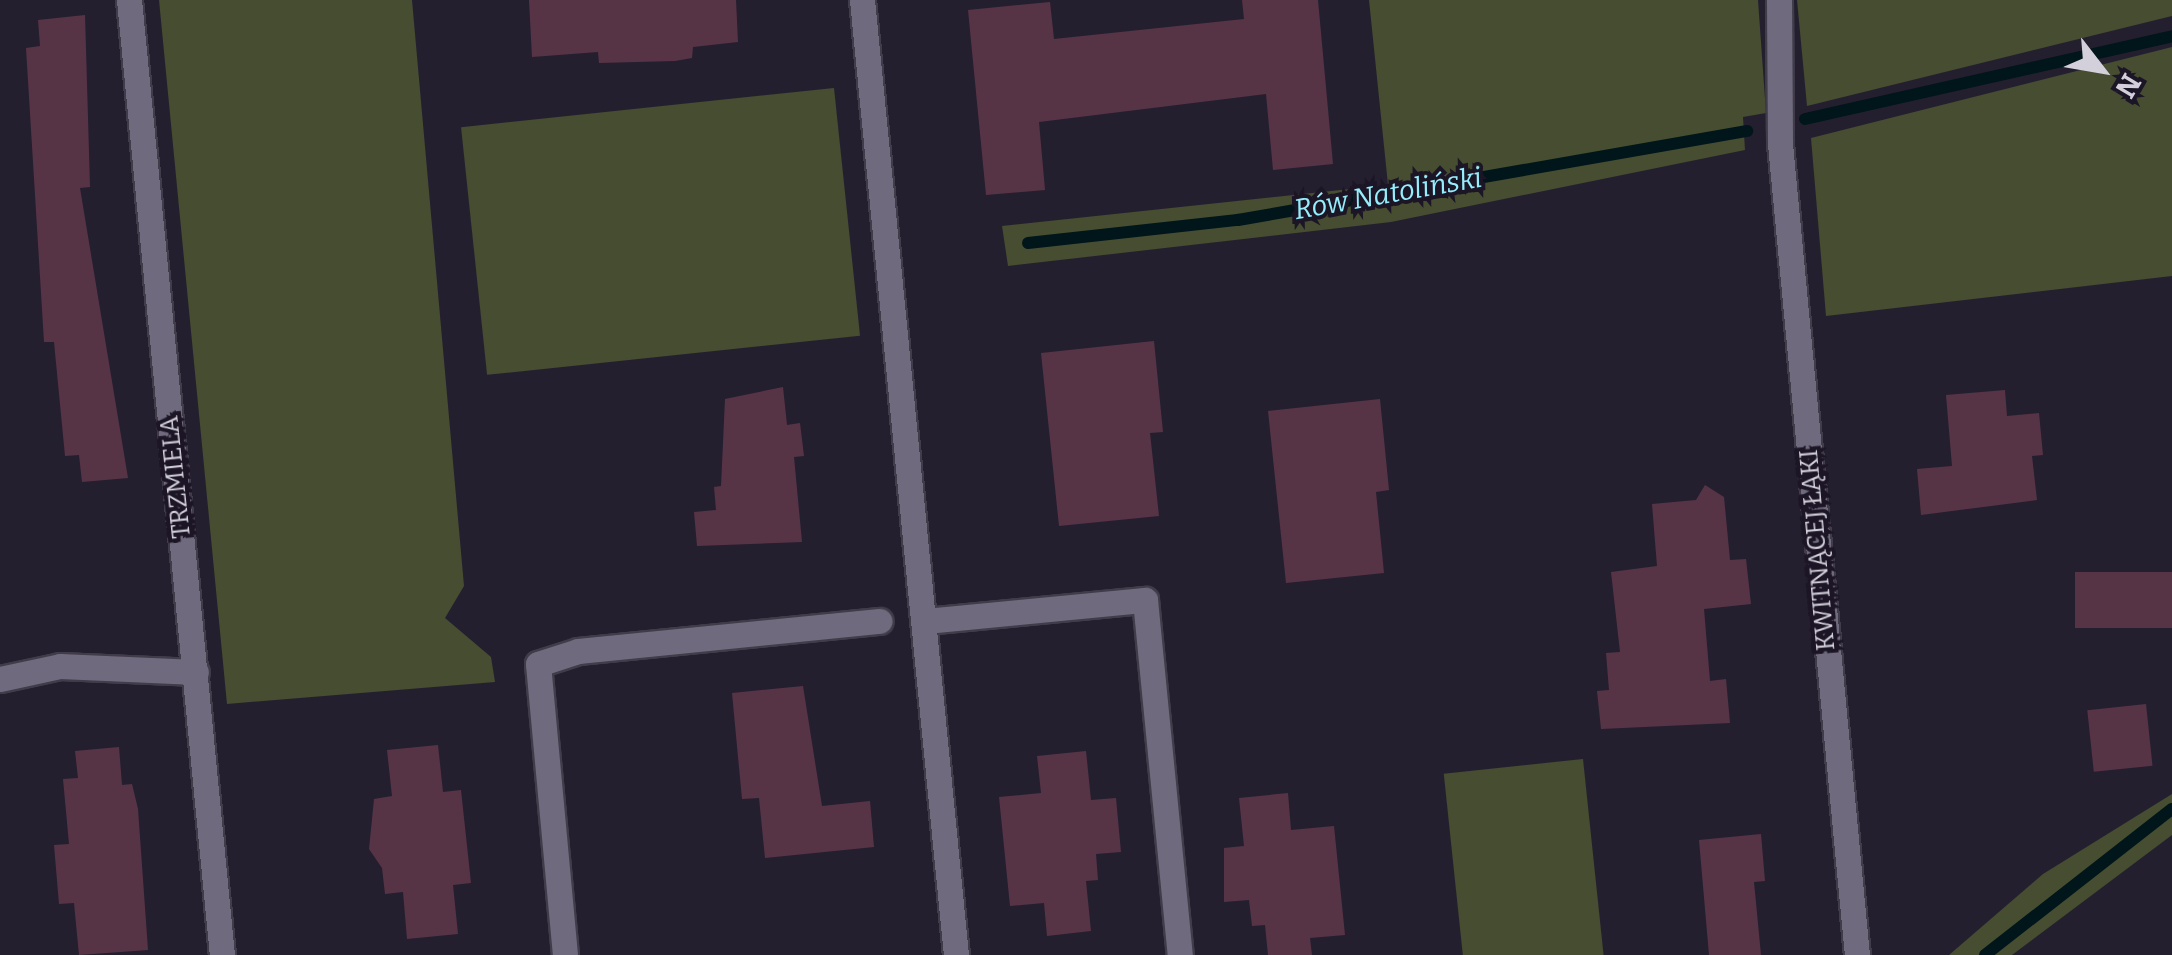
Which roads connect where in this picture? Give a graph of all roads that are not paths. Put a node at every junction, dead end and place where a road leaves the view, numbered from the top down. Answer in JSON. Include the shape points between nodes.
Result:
{"nodes":[{"id":1,"x":130,"y":0,"type":"edge"},
{"id":2,"x":862,"y":0,"type":"edge"},
{"id":3,"x":1779,"y":0,"type":"edge"},
{"id":4,"x":925,"y":621,"type":"junction"},
{"id":5,"x":880,"y":622,"type":"dead end"},
{"id":6,"x":196,"y":672,"type":"junction"},
{"id":7,"x":0,"y":679,"type":"edge"},
{"id":8,"x":222,"y":955,"type":"edge"},
{"id":9,"x":565,"y":955,"type":"edge"},
{"id":10,"x":956,"y":955,"type":"edge"},
{"id":11,"x":1180,"y":955,"type":"edge"},
{"id":12,"x":1857,"y":955,"type":"edge"}],
"edges":[{"from":1,"to":6,"type":"street","name":"TRZMIELA"},
{"from":2,"to":4,"type":"street"},
{"from":3,"to":12,"type":"street","name":"KWITNĄCEJ ŁĄKI","via":[[1780,144]]},
{"from":4,"to":10,"type":"street"},
{"from":4,"to":11,"type":"street","via":[[1145,600]]},
{"from":5,"to":9,"type":"street","via":[[578,651],[538,664]]},
{"from":6,"to":7,"type":"street","via":[[60,666]]},
{"from":6,"to":8,"type":"street","name":"TRZMIELA"}]}
